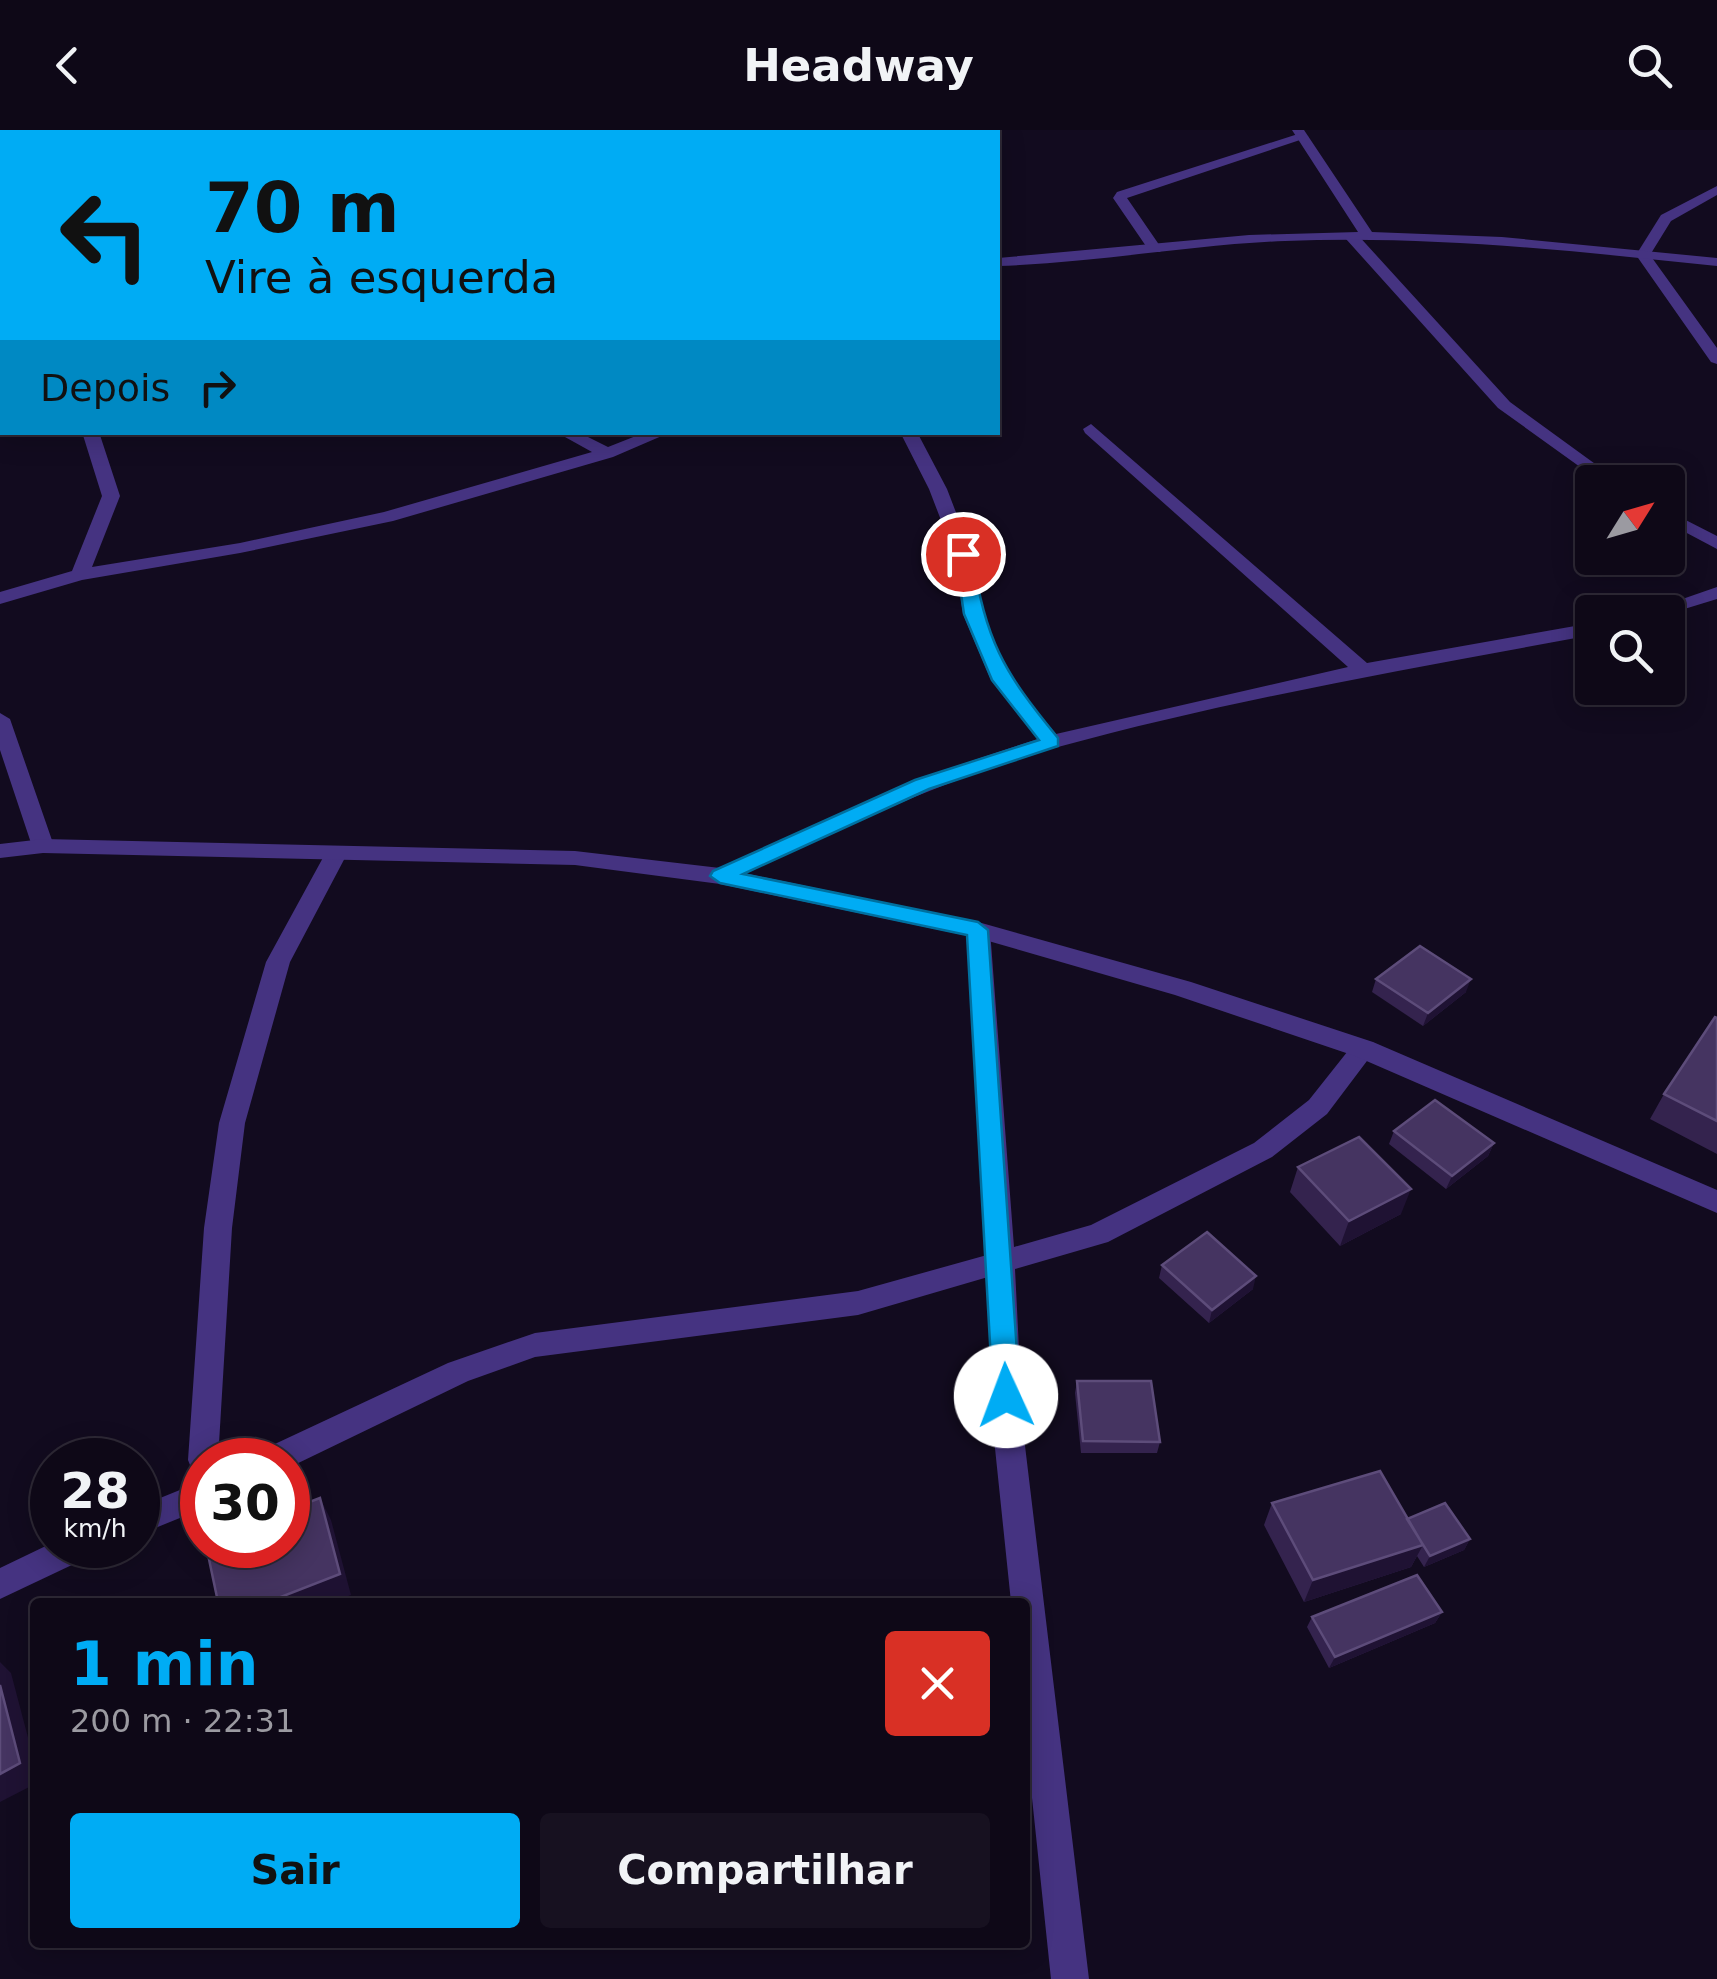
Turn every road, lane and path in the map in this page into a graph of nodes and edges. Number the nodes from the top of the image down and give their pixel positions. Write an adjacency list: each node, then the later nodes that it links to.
1 (1300, 133): 3 (street); 4 (street)
2 (1717, 190): 5 (street)
3 (1360, 236): 4 (street); 5 (street); 15 (street)
4 (1154, 249): 7 (street)
5 (1643, 255): 6 (street); 8 (street)
6 (1717, 262)
7 (1002, 265)
8 (1717, 359)
9 (1091, 429): 23 (street)
10 (91, 435): 18 (street)
11 (570, 435): 14 (street)
12 (656, 435): 14 (street)
13 (910, 435): 25 (street)
14 (607, 453): 18 (street)
15 (1588, 465)
16 (1685, 526): 17 (street)
17 (1717, 544)
18 (80, 575): 19 (street)
19 (0, 598)
20 (1712, 602): 21 (street)
21 (1685, 607)
22 (1575, 632): 23 (street)
23 (1363, 670): 25 (street)
24 (0, 719): 26 (street)
25 (1051, 742): 29 (street)
26 (43, 846): 27 (street); 28 (street)
27 (0, 850)
28 (336, 854): 29 (street); 34 (street)
29 (720, 876): 30 (street)
30 (978, 930): 31 (street); 33 (street)
31 (1364, 1049): 32 (street); 33 (street)
32 (1717, 1202)
33 (1001, 1264): 35 (street); 38 (street)
34 (204, 1438)
35 (310, 1442)
36 (34, 1568): 37 (street)
37 (0, 1584)
38 (1027, 1598)
39 (1030, 1625): 40 (street)
40 (1070, 1979)

